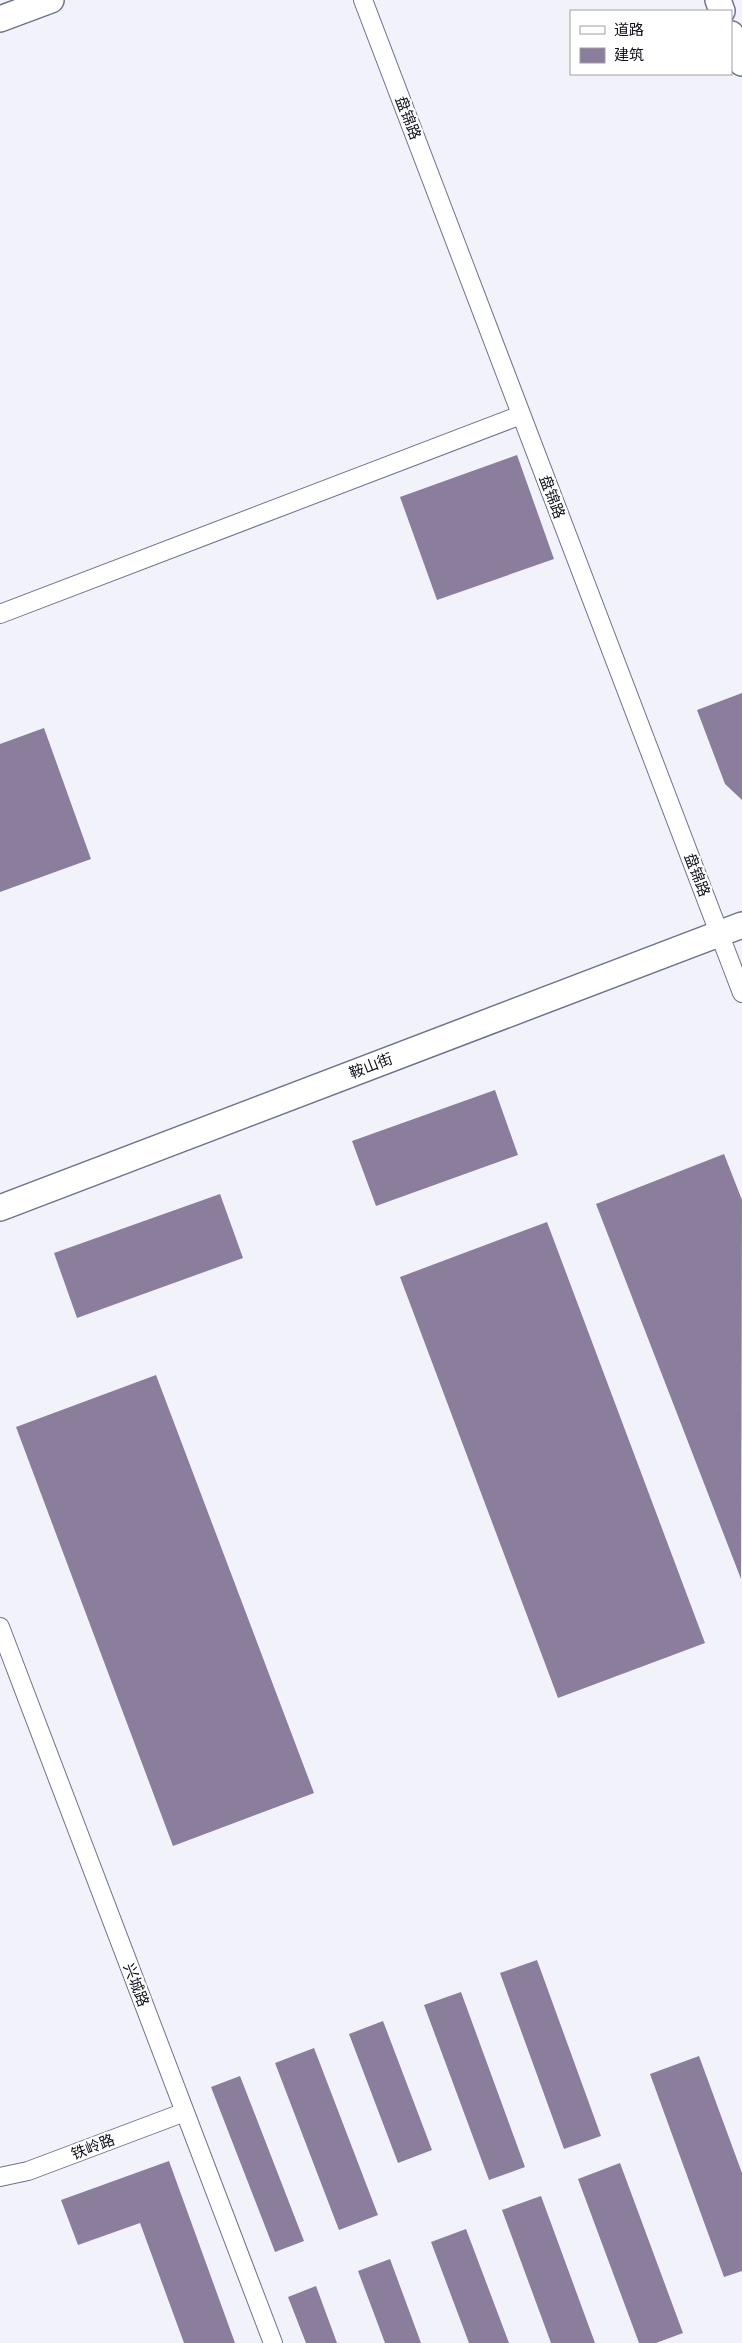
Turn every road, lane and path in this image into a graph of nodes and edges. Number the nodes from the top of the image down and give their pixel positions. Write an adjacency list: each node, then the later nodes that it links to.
1 (50, 0): 3 (street)
2 (363, 0): 6 (street, 盘锦路)
3 (0, 19)
4 (732, 37): 5 (street)
5 (742, 63)
6 (521, 415): 7 (street); 10 (street, 盘锦路)
7 (0, 614)
8 (742, 907): 10 (street, 鞍山街)
9 (742, 925): 10 (street, 鞍山街)
10 (716, 926): 11 (street, 盘锦路); 12 (street, 鞍山街); 13 (street, 鞍山街)
11 (742, 993)
12 (0, 1190)
13 (0, 1208)
14 (0, 1627): 15 (street, 兴城路)
15 (185, 2112): 16 (street, 铁岭路); 17 (street, 兴城路)
16 (0, 2177)
17 (273, 2343)

